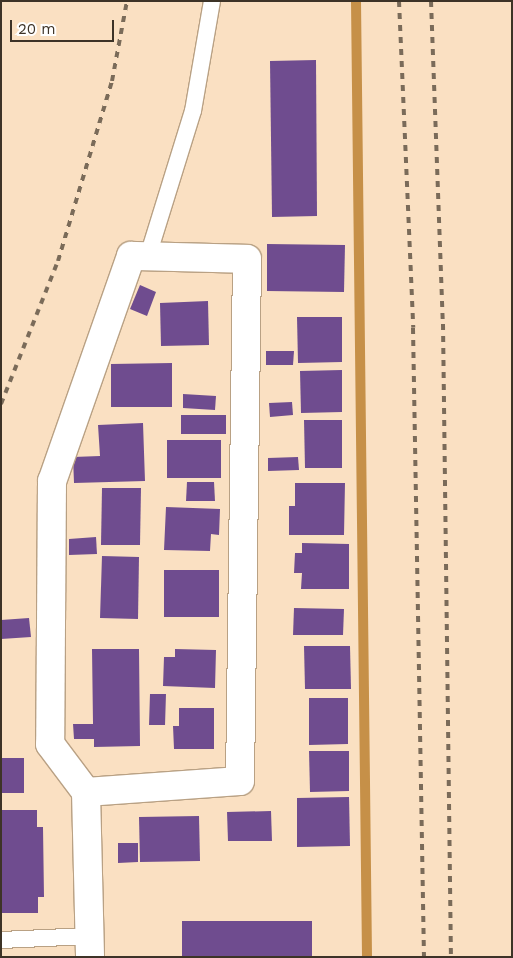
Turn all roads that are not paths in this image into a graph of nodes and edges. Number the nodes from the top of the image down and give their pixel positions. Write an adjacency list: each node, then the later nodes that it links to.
1 (212, 1): 2 (lane)
2 (148, 256): 3 (street); 3 (street)
3 (86, 792): 5 (street)
4 (1, 940): 5 (lane)
5 (90, 947)

